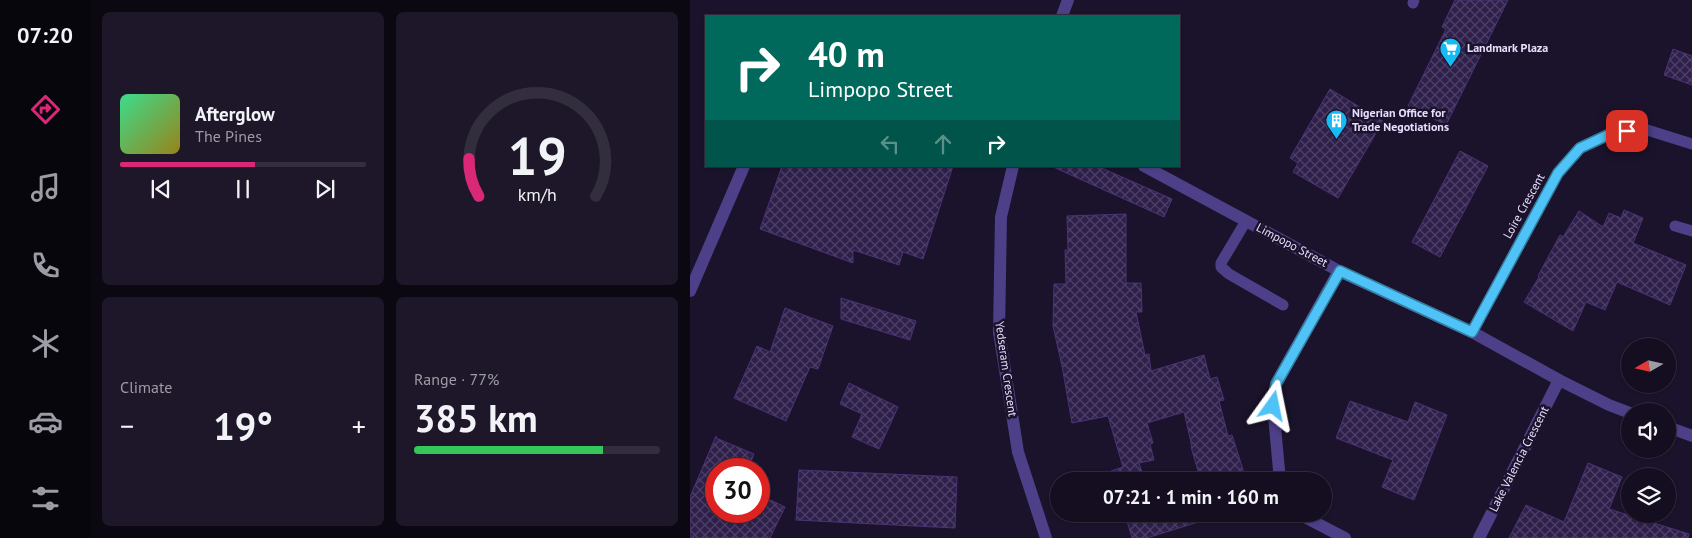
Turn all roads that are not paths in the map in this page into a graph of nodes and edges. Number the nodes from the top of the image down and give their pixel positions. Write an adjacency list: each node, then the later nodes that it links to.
1 (1068, 0): 2 (street)
2 (1062, 15)
3 (1692, 144): 13 (lane, Loire Crescent)
4 (744, 167): 11 (street)
5 (1013, 167): 20 (street, Yedseram Crescent)
6 (1146, 167): 7 (street, Limpopo Street)
7 (1246, 221): 10 (street, Limpopo Street); 12 (lane)
8 (1676, 226): 9 (lane)
9 (1692, 231)
10 (1340, 271): 13 (street, Limpopo Street); 18 (street)
11 (690, 291)
12 (1283, 305)
13 (1472, 332): 14 (street, Limpopo Street)
14 (1559, 380): 15 (street, Limpopo Street); 22 (street, Lake Valencia Crescent)
15 (1621, 410)
16 (1676, 430): 17 (street)
17 (1692, 436)
18 (1279, 472)
19 (1314, 522): 21 (street)
20 (1046, 538)
21 (1345, 538)
22 (1479, 538)

